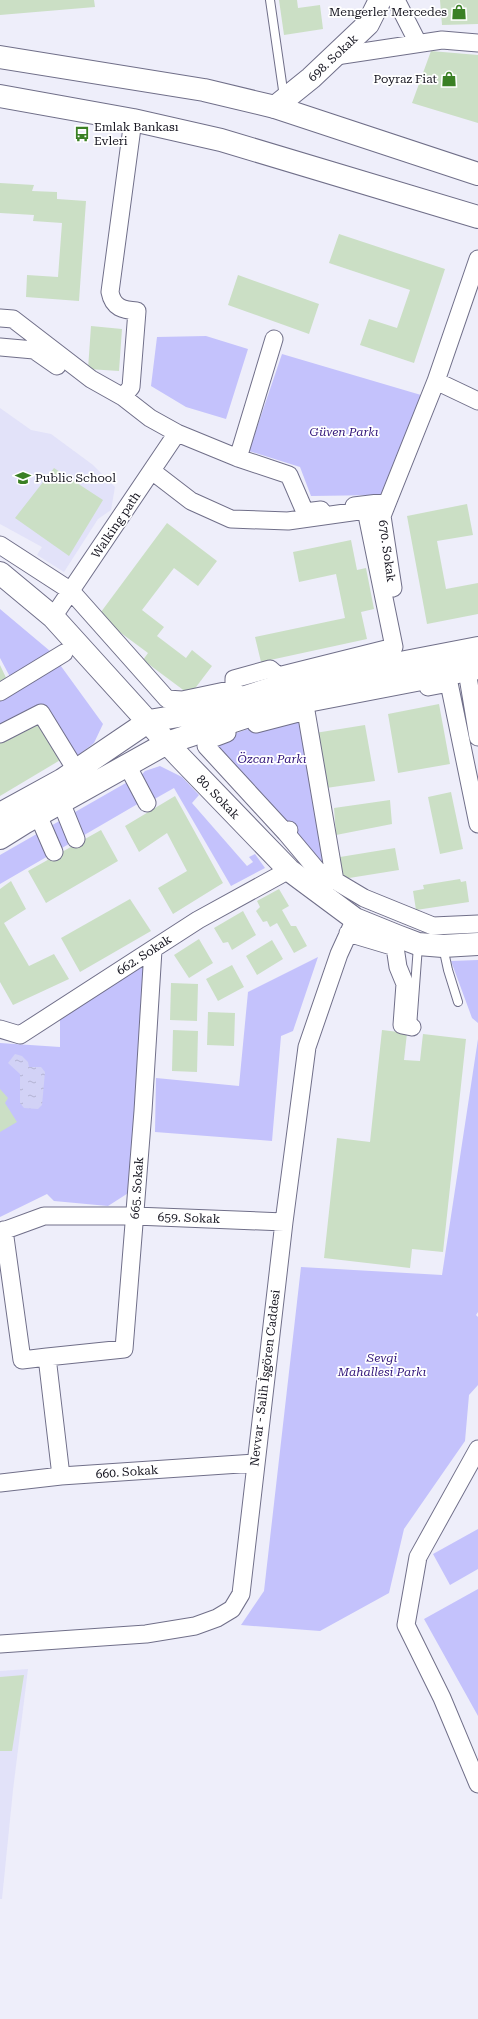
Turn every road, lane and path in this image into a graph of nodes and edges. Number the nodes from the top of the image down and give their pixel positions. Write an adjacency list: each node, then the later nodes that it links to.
1 (270, 0): 9 (lane)
2 (380, 0): 6 (main road, 698. Sokak)
3 (396, 0): 4 (street)
4 (418, 43): 5 (street); 6 (street)
5 (478, 43)
6 (336, 56): 9 (main road, 698. Sokak)
7 (0, 57): 9 (main road)
8 (0, 96): 10 (main road)
9 (280, 103): 11 (main road)
10 (133, 120): 12 (main road); 18 (street)
11 (478, 174)
12 (478, 217)
13 (478, 259): 17 (street, 670. Sokak)
14 (0, 318): 18 (street)
15 (274, 339): 21 (street)
16 (0, 347): 20 (street)
17 (436, 381): 19 (street); 23 (street, 670. Sokak)
18 (124, 397): 20 (street)
19 (478, 401)
20 (174, 438): 21 (street); 22 (street, Walking path)
21 (238, 458): 23 (street)
22 (152, 471): 26 (street, Walking path); 26 (street)
23 (387, 502): 30 (street, 670. Sokak)
24 (0, 545): 26 (street)
25 (0, 573): 27 (main road, 80. Sokak)
26 (71, 591): 27 (street, Walking path)
27 (53, 617): 35 (main road, 80. Sokak)
28 (478, 648): 30 (main road)
29 (64, 653): 33 (street)
30 (404, 661): 32 (street, 670. Sokak); 35 (main road)
31 (473, 670): 32 (main road); 37 (street)
32 (408, 683): 38 (main road)
33 (0, 692)
34 (306, 711): 45 (street); 50 (street); 50 (street)
35 (149, 721): 38 (main road, 80. Sokak); 40 (main road)
36 (0, 734): 40 (street)
37 (478, 737)
38 (167, 743): 39 (main road); 49 (main road, 80. Sokak)
39 (127, 765): 41 (main road); 42 (street)
40 (76, 770): 43 (main road)
41 (61, 802): 44 (main road); 47 (street)
42 (147, 803)
43 (0, 814)
44 (38, 815): 46 (main road); 48 (street)
45 (478, 824)
46 (0, 838)
47 (76, 839)
48 (54, 852)
49 (289, 870): 52 (main road, 80. Sokak); 56 (street, 662. Sokak)
50 (335, 881): 51 (street)
51 (478, 924)
52 (352, 926): 53 (main road, 80. Sokak); 58 (street); 61 (street, Nevvar - Salih İşgören Caddesi)
53 (418, 944): 55 (main road, 80. Sokak); 58 (lane)
54 (478, 944): 55 (main road, 80. Sokak)
55 (443, 946): 57 (lane)
56 (153, 950): 59 (street, 662. Sokak); 60 (street, 665. Sokak)
57 (458, 1002)
58 (412, 1027)
59 (0, 1029)
60 (135, 1216): 61 (street, 659. Sokak); 62 (street, 659. Sokak); 63 (street, 665. Sokak)
61 (284, 1222): 65 (street, Nevvar - Salih İşgören Caddesi)
62 (2, 1231): 63 (street)
63 (47, 1357): 66 (street)
64 (478, 1449): 69 (street)
65 (255, 1463): 66 (street, 660. Sokak); 68 (street, Nevvar - Salih İşgören Caddesi)
66 (61, 1476): 67 (street, 660. Sokak)
67 (0, 1483)
68 (0, 1644)
69 (478, 1784)

